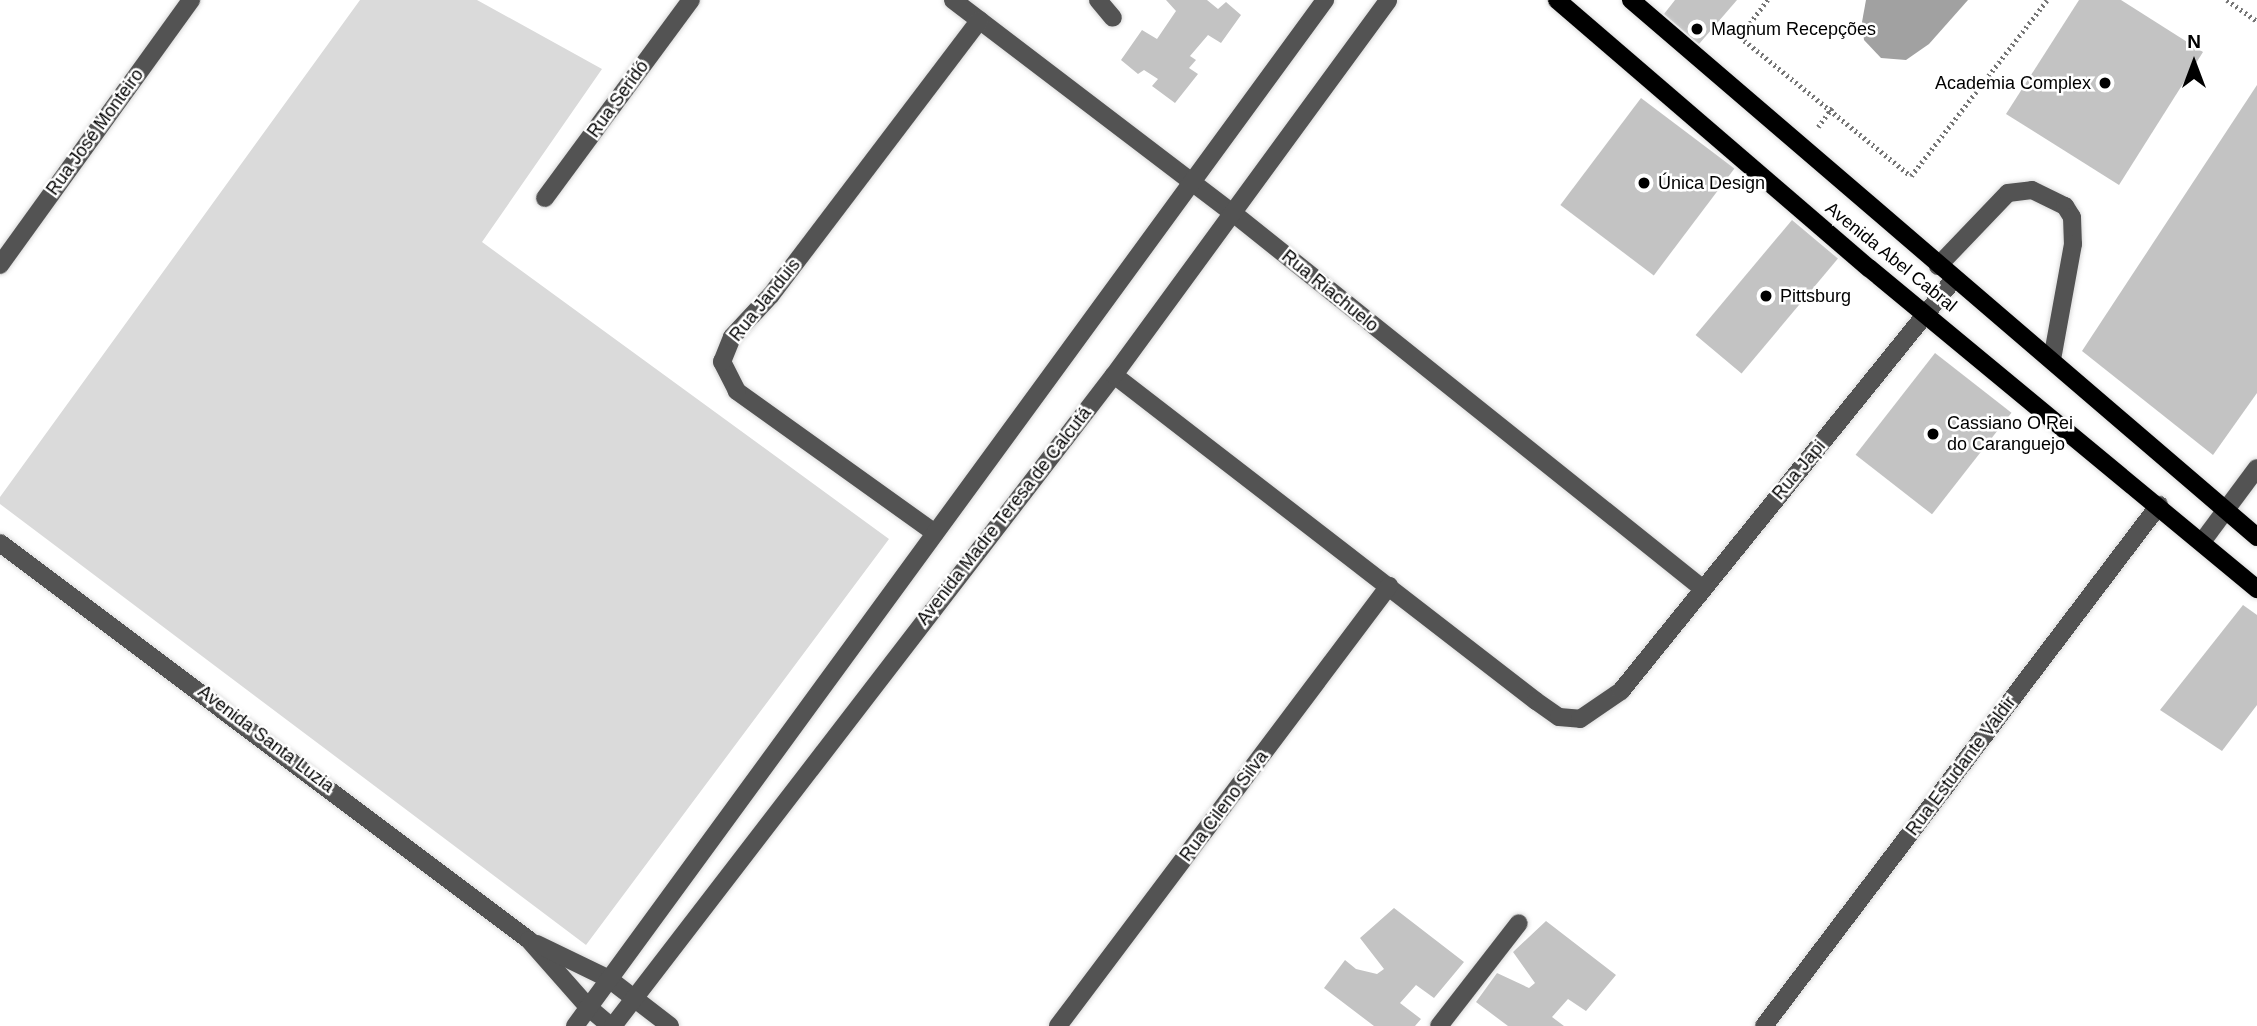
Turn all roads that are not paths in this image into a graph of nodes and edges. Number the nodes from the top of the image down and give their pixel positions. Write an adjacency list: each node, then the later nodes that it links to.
1 (191, 0): 14 (street, Rua José Monteiro)
2 (691, 0): 12 (street, Rua Seridó)
3 (953, 0): 10 (street, Rua Riachuelo)
4 (1098, 0): 9 (street)
5 (1325, 0): 11 (street)
6 (1388, 0): 13 (street, Avenida Madre Teresa de Calcutá)
7 (1557, 0): 17 (main road, Avenida Abel Cabral)
8 (1631, 0): 15 (main road, Avenida Abel Cabral)
9 (1113, 18)
10 (980, 20): 11 (street, Rua Riachuelo); 23 (street, Rua Janduis)
11 (1189, 182): 13 (street, Rua Riachuelo); 23 (street)
12 (545, 198)
13 (1233, 214): 19 (street, Avenida Madre Teresa de Calcutá); 28 (street, Rua Riachuelo)
14 (0, 265)
15 (1938, 266): 16 (main road, Avenida Abel Cabral); 18 (street)
16 (1954, 279): 17 (street, Rua Japi); 18 (main road, Avenida Abel Cabral)
17 (1928, 314): 21 (main road, Avenida Abel Cabral); 28 (street, Rua Japi)
18 (2052, 359): 22 (main road, Avenida Abel Cabral)
19 (1114, 374): 27 (street, Rua Japi); 33 (street, Avenida Madre Teresa de Calcutá)
20 (2257, 468): 22 (street)
21 (2159, 506): 25 (main road, Avenida Abel Cabral); 40 (street, Rua Estudante Valdir)
22 (2226, 512): 24 (main road, Avenida Abel Cabral); 25 (street)
23 (935, 533): 32 (street)
24 (2257, 537)
25 (2202, 542): 29 (main road, Avenida Abel Cabral)
26 (0, 543): 31 (street, Avenida Santa Luzia)
27 (1389, 586): 28 (street, Rua Japi); 38 (street, Rua Cileno Silva)
28 (1702, 588)
29 (2257, 589)
30 (1519, 923): 39 (street)
31 (529, 940): 32 (street, Avenida Santa Luzia); 34 (street, Avenida Santa Luzia)
32 (609, 979): 33 (street, Avenida Santa Luzia); 34 (street)
33 (634, 998): 36 (street, Avenida Madre Teresa de Calcutá); 37 (street, Avenida Santa Luzia)
34 (588, 1007): 35 (street); 36 (street, Avenida Santa Luzia)
35 (575, 1026)
36 (612, 1026)
37 (670, 1026)
38 (1058, 1026)
39 (1439, 1026)
40 (1764, 1026)

